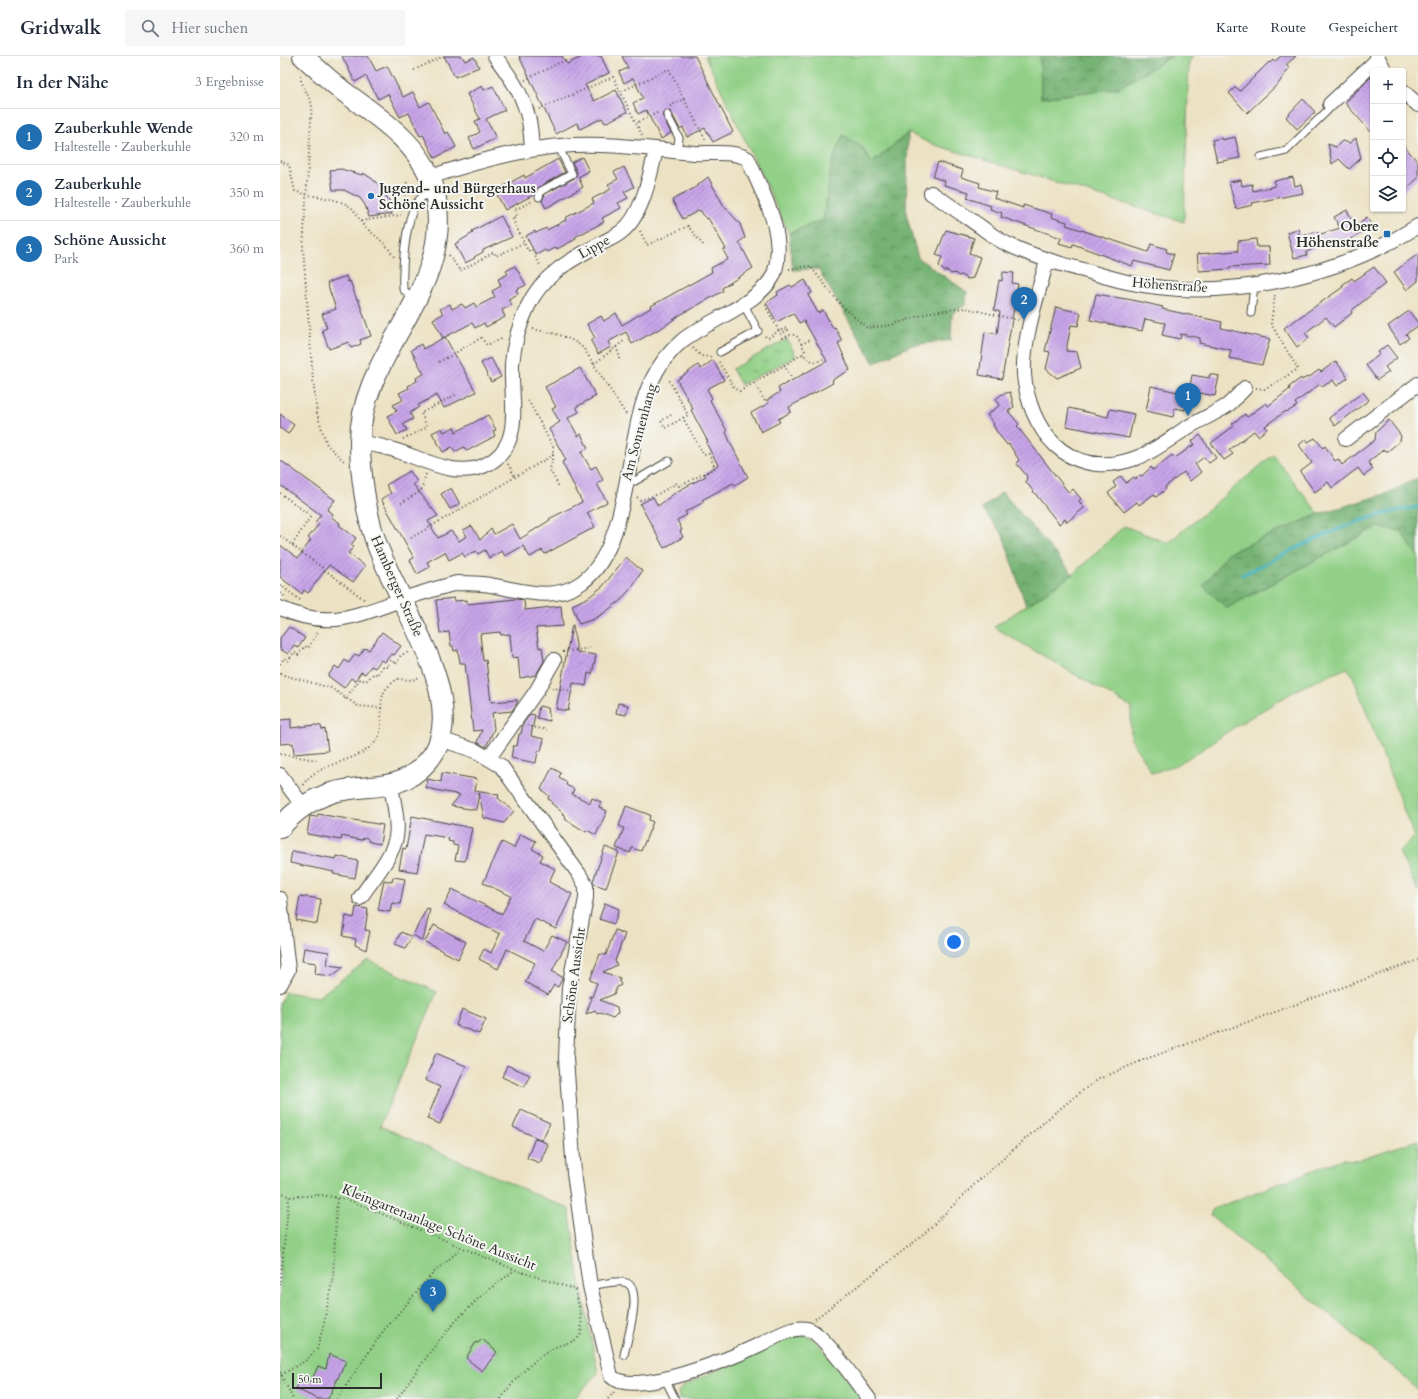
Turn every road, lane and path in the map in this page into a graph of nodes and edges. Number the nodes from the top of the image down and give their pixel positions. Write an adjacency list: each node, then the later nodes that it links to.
1 (444, 56): 6 (path)
2 (496, 56): 7 (street)
3 (305, 58): 23 (street, Hamberger Straße); 25 (path)
4 (567, 60): 7 (path)
5 (1380, 62): 11 (street)
6 (414, 70)
7 (515, 84): 13 (street)
8 (622, 91): 10 (path); 13 (path); 15 (path)
9 (1406, 94): 12 (street)
10 (684, 99)
11 (1330, 104): 20 (lane)
12 (1418, 105)
13 (528, 114): 17 (street)
14 (667, 115): 19 (lane)
15 (636, 123)
16 (561, 146): 17 (street, Am Sonnenhang); 18 (street, Am Sonnenhang); 26 (lane)
17 (532, 150): 23 (street, Am Sonnenhang)
18 (656, 150): 19 (street, Am Sonnenhang); 27 (street, Lippe)
19 (677, 151): 34 (street, Am Sonnenhang)
20 (1261, 158)
21 (280, 161): 25 (path)
22 (407, 181): 28 (path)
23 (432, 185): 30 (street, Hamberger Straße); 35 (lane)
24 (931, 193): 33 (street, Höhenstraße)
25 (306, 195): 28 (path); 77 (path)
26 (539, 198): 31 (path)
27 (633, 218): 32 (path); 36 (street, Lippe)
28 (361, 221): 35 (path)
29 (1418, 226): 37 (street, Höhenstraße)
30 (437, 237): 31 (path); 40 (street, Hamberger Straße)
31 (524, 243): 36 (path)
32 (703, 245)
33 (1047, 261): 38 (street, Höhenstraße); 43 (street)
34 (775, 271): 39 (street, Am Sonnenhang); 43 (path)
35 (402, 274): 40 (lane)
36 (547, 279): 44 (street, Lippe)
37 (1277, 282): 38 (street, Höhenstraße); 63 (path)
38 (1254, 285): 42 (lane)
39 (759, 294): 41 (street, Am Sonnenhang); 46 (path)
40 (416, 302): 70 (street, Hamberger Straße)
41 (743, 303): 45 (lane); 48 (street, Am Sonnenhang)
42 (1251, 313)
43 (1031, 322): 63 (street)
44 (517, 331): 56 (path); 57 (path); 72 (street, Lippe)
45 (758, 331): 46 (path); 52 (lane)
46 (779, 331): 50 (path)
47 (624, 340): 51 (path)
48 (684, 340): 58 (street, Am Sonnenhang); 61 (path)
49 (810, 340): 50 (path)
50 (801, 344): 53 (path)
51 (616, 347): 55 (path); 57 (path)
52 (720, 352)
53 (803, 354): 54 (path); 59 (path)
54 (823, 359)
55 (618, 360)
56 (439, 362)
57 (594, 364): 68 (path)
58 (660, 365): 67 (path); 68 (street, Am Sonnenhang)
59 (784, 365): 60 (path); 61 (path)
60 (791, 377)
61 (754, 383): 65 (path)
62 (1418, 384): 69 (street)
63 (1245, 388)
64 (457, 394): 71 (path)
65 (765, 402)
66 (670, 415): 67 (path)
67 (683, 418): 78 (path)
68 (637, 430): 78 (street, Am Sonnenhang)
69 (1346, 439)
70 (360, 443): 71 (street, Lippe); 77 (street, Hamberger Straße)
71 (387, 448): 75 (street, Lippe)
72 (503, 453): 75 (street, Lippe); 76 (path)
73 (552, 455): 79 (path)
74 (669, 461): 78 (lane)
75 (429, 463): 81 (path)
76 (515, 477)
77 (362, 478): 86 (street, Hamberger Straße)
78 (627, 479): 86 (street, Am Sonnenhang)
79 (560, 487)
80 (280, 493): 83 (path)
81 (401, 503)
82 (280, 536): 83 (path)
83 (292, 545): 88 (path)
84 (280, 585): 85 (path)
85 (292, 600)
86 (401, 600): 88 (street, Am Sonnenhang); 90 (street, Hamberger Straße)
87 (280, 608): 89 (street, Am Sonnenhang)
88 (377, 609): 89 (street, Am Sonnenhang)
89 (322, 620): 93 (path)
90 (423, 644): 94 (street, Hamberger Straße); 98 (path)
91 (591, 648): 92 (path)
92 (554, 660): 96 (street)
93 (280, 664)
94 (434, 672): 99 (path); 102 (street, Hamberger Straße)
95 (280, 674): 98 (path)
96 (540, 686): 97 (path); 100 (street)
97 (572, 692)
98 (345, 699): 99 (path)
99 (382, 708): 108 (path)
100 (514, 723): 101 (path); 104 (street)
101 (547, 730)
102 (440, 739): 104 (street, Schöne Aussicht); 107 (street, Hamberger Straße)
103 (280, 754): 105 (path)
104 (488, 758): 121 (street, Schöne Aussicht)
105 (317, 760)
106 (280, 774): 108 (street)
107 (391, 785): 108 (street, Hamberger Straße); 110 (street)
108 (299, 801): 109 (street, Hamberger Straße)
109 (280, 828)
110 (360, 898)
111 (280, 899): 113 (street)
112 (1418, 960): 122 (path)
113 (280, 985)
114 (280, 1191): 116 (path)
115 (338, 1196): 116 (path, Kleingartenanlage Schöne Aussicht); 117 (path, Kleingartenanlage Schöne Aussicht); 125 (path)
116 (289, 1197): 119 (path)
117 (461, 1249): 118 (path, Kleingartenanlage Schöne Aussicht); 128 (path)
118 (515, 1270): 120 (path, Kleingartenanlage Schöne Aussicht); 129 (path)
119 (280, 1285)
120 (575, 1289): 121 (path, Kleingartenanlage Schöne Aussicht); 130 (path)
121 (590, 1289): 123 (lane); 126 (street, Schöne Aussicht)
122 (808, 1329): 126 (street); 132 (street)
123 (624, 1355)
124 (280, 1372): 125 (path)
125 (282, 1375): 127 (path)
126 (668, 1385): 131 (lane)
127 (293, 1399)
128 (337, 1399)
129 (397, 1399)
130 (501, 1399)
131 (675, 1399)
132 (869, 1399)

